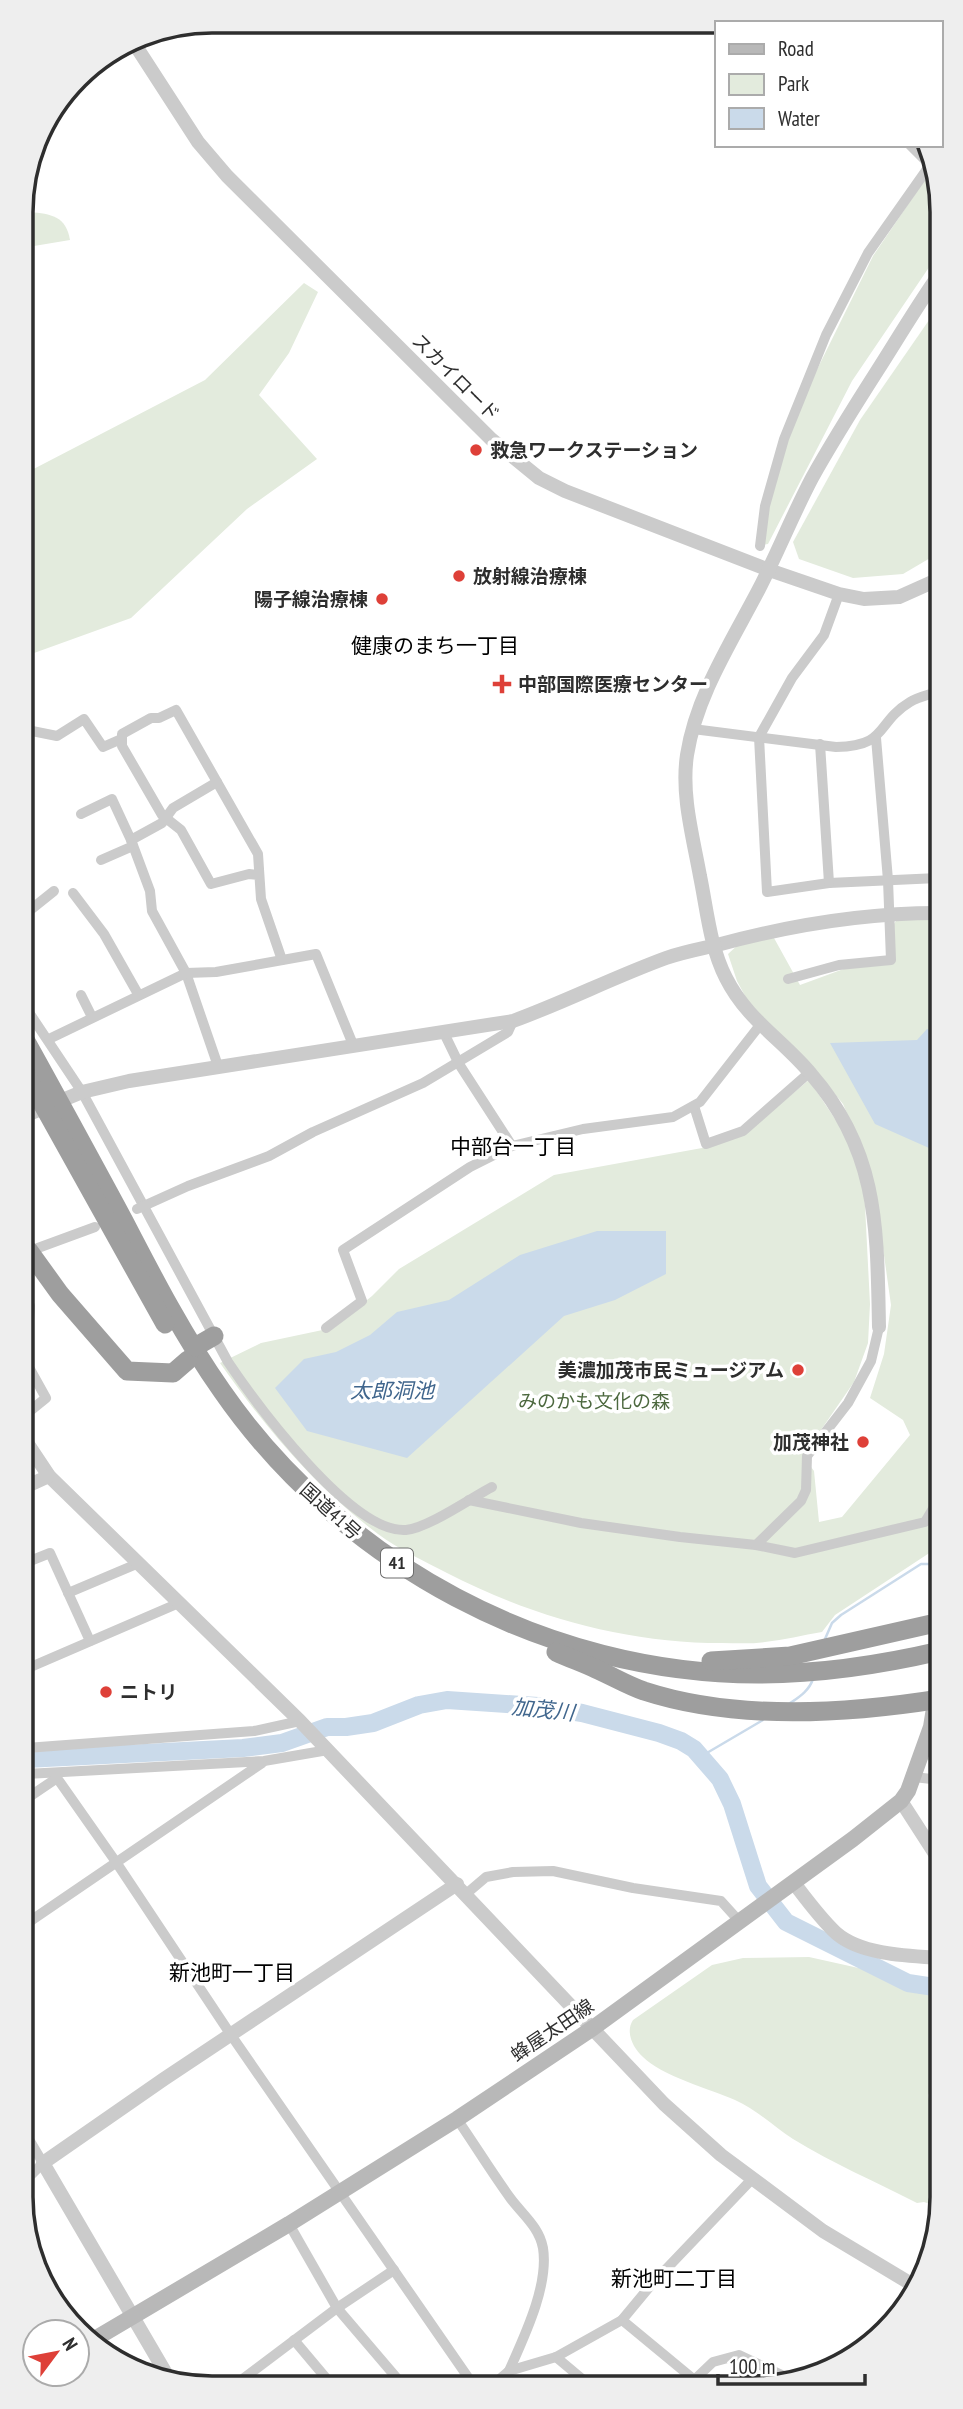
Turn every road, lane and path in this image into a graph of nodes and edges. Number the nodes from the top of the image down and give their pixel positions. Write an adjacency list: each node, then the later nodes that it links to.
1 (138, 50): 5 (street, スカイロード)
2 (925, 171): 4 (street)
3 (930, 288): 5 (street)
4 (760, 546)
5 (769, 570): 7 (street, スカイロード); 9 (street)
6 (930, 583): 7 (street, スカイロード)
7 (839, 594): 11 (street)
8 (930, 695): 12 (street)
9 (693, 729): 11 (street); 29 (street)
10 (34, 731): 13 (street)
11 (759, 737): 14 (street); 23 (street)
12 (876, 738): 14 (street); 22 (street)
13 (121, 741): 15 (street); 17 (street)
14 (820, 744): 23 (street)
15 (217, 782): 17 (street); 20 (street)
16 (81, 814): 18 (street)
17 (167, 818): 18 (street); 20 (street)
18 (132, 843): 19 (street); 31 (street)
19 (101, 860)
20 (259, 875): 30 (street)
21 (930, 878): 22 (street)
22 (888, 880): 23 (street); 28 (street)
23 (829, 883)
24 (54, 891): 26 (street)
25 (73, 893): 33 (street)
26 (34, 907)
27 (930, 912): 28 (street)
28 (889, 913): 29 (street); 32 (street)
29 (714, 946): 37 (street); 38 (street)
30 (282, 960): 31 (street); 41 (street)
31 (186, 972): 33 (street); 44 (street)
32 (788, 979)
33 (138, 994): 35 (street)
34 (80, 995): 35 (street)
35 (92, 1017): 40 (street)
36 (34, 1018): 40 (street)
37 (513, 1021): 39 (street); 43 (street)
38 (760, 1026): 45 (street); 49 (street)
39 (444, 1033): 41 (street); 43 (street)
40 (49, 1039): 47 (street)
41 (354, 1047): 44 (street)
42 (34, 1062): 48 (highway, 国道41号 / 41)
43 (459, 1064): 51 (street); 52 (street)
44 (218, 1066): 47 (street)
45 (810, 1072): 49 (street); 56 (street)
46 (34, 1081): 48 (highway, 国道41号 / 41)
47 (82, 1092): 50 (street); 52 (street)
48 (46, 1094): 59 (highway, 国道41号 / 41)
49 (694, 1106): 51 (street)
50 (34, 1112)
51 (512, 1146): 57 (street)
52 (141, 1207): 58 (street)
53 (95, 1227): 54 (street)
54 (33, 1250)
55 (33, 1260): 59 (highway)
56 (878, 1327): 68 (street)
57 (326, 1328)
58 (214, 1336): 59 (highway); 66 (street)
59 (191, 1354): 73 (highway, 国道41号 / 41); 75 (highway, 国道41号 / 41)
60 (33, 1375): 61 (street)
61 (33, 1408)
62 (33, 1452): 63 (street)
63 (50, 1476): 64 (street); 70 (street)
64 (33, 1483)
65 (492, 1487): 66 (street)
66 (469, 1500): 68 (street)
67 (929, 1515): 68 (street)
68 (755, 1545)
69 (33, 1560): 71 (street)
70 (139, 1563): 71 (street); 72 (street)
71 (68, 1593): 76 (street)
72 (179, 1602): 76 (street); 82 (street)
73 (508, 1622): 74 (highway, 41); 80 (highway, 国道41号 / 41)
74 (929, 1624)
75 (527, 1638): 80 (highway, 国道41号 / 41); 81 (highway, 41)
76 (90, 1641): 79 (street)
77 (929, 1653): 80 (highway, 国道41号 / 41)
78 (929, 1658): 80 (highway, 国道41号 / 41)
79 (33, 1664)
80 (792, 1676)
81 (929, 1701)
82 (300, 1721): 84 (street); 85 (street)
83 (929, 1732): 89 (main road, 蜂屋太田線)
84 (33, 1747)
85 (328, 1750): 86 (street); 96 (street)
86 (264, 1761): 88 (street); 94 (street)
87 (33, 1774): 88 (street)
88 (57, 1776): 91 (street); 94 (street)
89 (914, 1777): 90 (street); 92 (main road, 蜂屋太田線)
90 (929, 1779)
91 (33, 1794)
92 (901, 1801): 93 (street); 95 (main road, 蜂屋太田線)
93 (929, 1845)
94 (116, 1862): 97 (street); 101 (street)
95 (793, 1883): 98 (main road, 蜂屋太田線); 99 (street)
96 (461, 1889): 98 (street); 100 (street); 101 (street)
97 (33, 1919)
98 (740, 1922): 100 (main road, 蜂屋太田線)
99 (929, 1957)
100 (593, 2028): 102 (main road, 蜂屋太田線); 106 (street)
101 (231, 2035): 104 (street); 107 (street)
102 (457, 2119): 107 (main road, 蜂屋太田線); 118 (street)
103 (33, 2146): 104 (street)
104 (43, 2163): 105 (street); 112 (street)
105 (33, 2173)
106 (752, 2178): 110 (street); 113 (street)
107 (340, 2192): 108 (main road, 蜂屋太田線); 109 (street)
108 (289, 2224): 111 (street); 112 (main road, 蜂屋太田線)
109 (394, 2270): 111 (street); 123 (street)
110 (908, 2282)
111 (337, 2308): 115 (street); 122 (street)
112 (133, 2317): 114 (main road, 蜂屋太田線); 117 (street)
113 (622, 2320): 116 (street); 126 (street)
114 (100, 2336)
115 (294, 2340): 120 (street); 121 (street)
116 (555, 2357): 118 (street); 125 (street)
117 (163, 2368)
118 (509, 2371): 124 (street)
119 (778, 2373): 127 (street)
120 (247, 2375)
121 (324, 2376)
122 (395, 2376)
123 (467, 2376)
124 (503, 2376)
125 (579, 2376)
126 (688, 2376)
127 (699, 2376)

